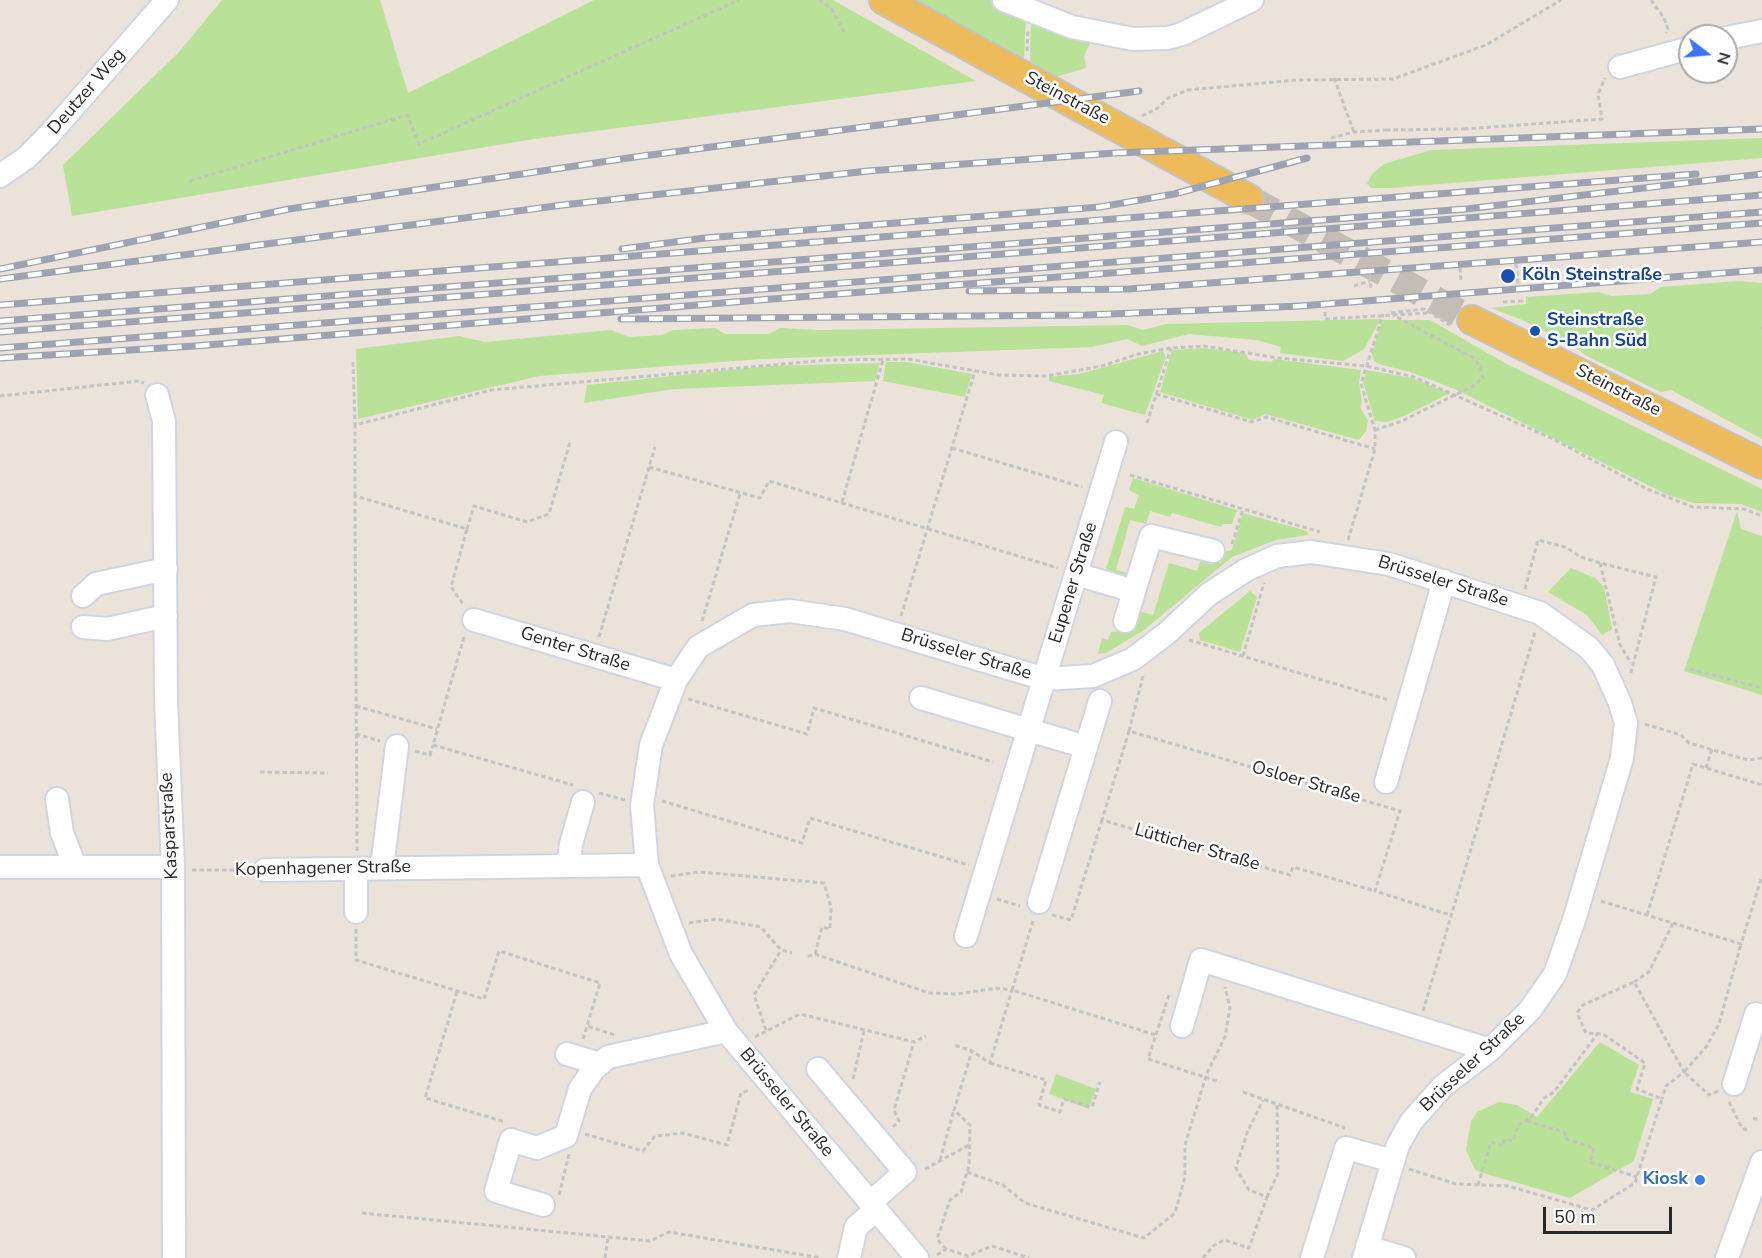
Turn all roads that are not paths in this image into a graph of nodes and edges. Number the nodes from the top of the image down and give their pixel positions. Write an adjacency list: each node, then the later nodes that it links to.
1 (167, 0): 9 (street, Deutzer Weg)
2 (884, 0): 10 (main road, Steinstraße)
3 (1004, 0): 4 (street)
4 (1252, 0)
5 (1762, 31): 6 (street)
6 (1738, 36)
7 (1678, 51): 8 (street)
8 (1620, 68)
9 (0, 176)
10 (1249, 199)
11 (1464, 324): 14 (main road, Steinstraße)
12 (157, 395): 16 (street, Kasparstraße)
13 (1116, 442): 17 (street, Eupener Straße)
14 (1762, 464)
15 (1213, 550): 19 (street)
16 (166, 569): 20 (street); 21 (street, Kasparstraße)
17 (1076, 574): 19 (street); 25 (street, Eupener Straße)
18 (1444, 581): 25 (street, Brüsseler Straße); 32 (street, Osloer Straße); 49 (street, Brüsseler Straße)
19 (1134, 591): 22 (street)
20 (83, 596)
21 (166, 616): 23 (street); 38 (street, Kasparstraße)
22 (1125, 621)
23 (83, 627)
24 (469, 629): 26 (street, Genter Straße)
25 (1045, 679): 26 (street, Brüsseler Straße); 29 (street, Eupener Straße)
26 (672, 687): 42 (street, Brüsseler Straße)
27 (921, 698): 29 (street)
28 (1100, 701): 31 (street)
29 (1030, 730): 31 (street); 45 (street, Eupener Straße)
30 (397, 746): 39 (street)
31 (1086, 747): 43 (street)
32 (1386, 782)
33 (585, 793): 36 (street)
34 (57, 799): 35 (street)
35 (75, 866): 37 (street); 38 (street)
36 (568, 866): 39 (street, Kopenhagener Straße); 42 (street, Kopenhagener Straße)
37 (0, 867)
38 (173, 867): 59 (street, Kasparstraße)
39 (382, 867): 41 (street, Kopenhagener Straße)
40 (265, 870): 41 (street, Kopenhagener Straße)
41 (356, 870): 44 (street)
42 (649, 872): 48 (street, Brüsseler Straße)
43 (1038, 906)
44 (356, 912)
45 (966, 936)
46 (1762, 1016): 53 (street)
47 (1182, 1026): 49 (street)
48 (733, 1039): 51 (street); 56 (street, Brüsseler Straße)
49 (1490, 1050): 54 (street, Brüsseler Straße)
50 (567, 1054): 51 (street)
51 (600, 1064): 57 (street)
52 (818, 1069): 56 (street)
53 (1728, 1091)
54 (1393, 1162): 58 (street, Brüsseler Straße); 62 (street)
55 (1760, 1175): 64 (street)
56 (873, 1206): 60 (street); 61 (street, Brüsseler Straße)
57 (551, 1208)
58 (1365, 1253): 63 (street)
59 (174, 1258)
60 (849, 1258)
61 (920, 1258)
62 (1312, 1258)
63 (1404, 1258)
64 (1727, 1258)

